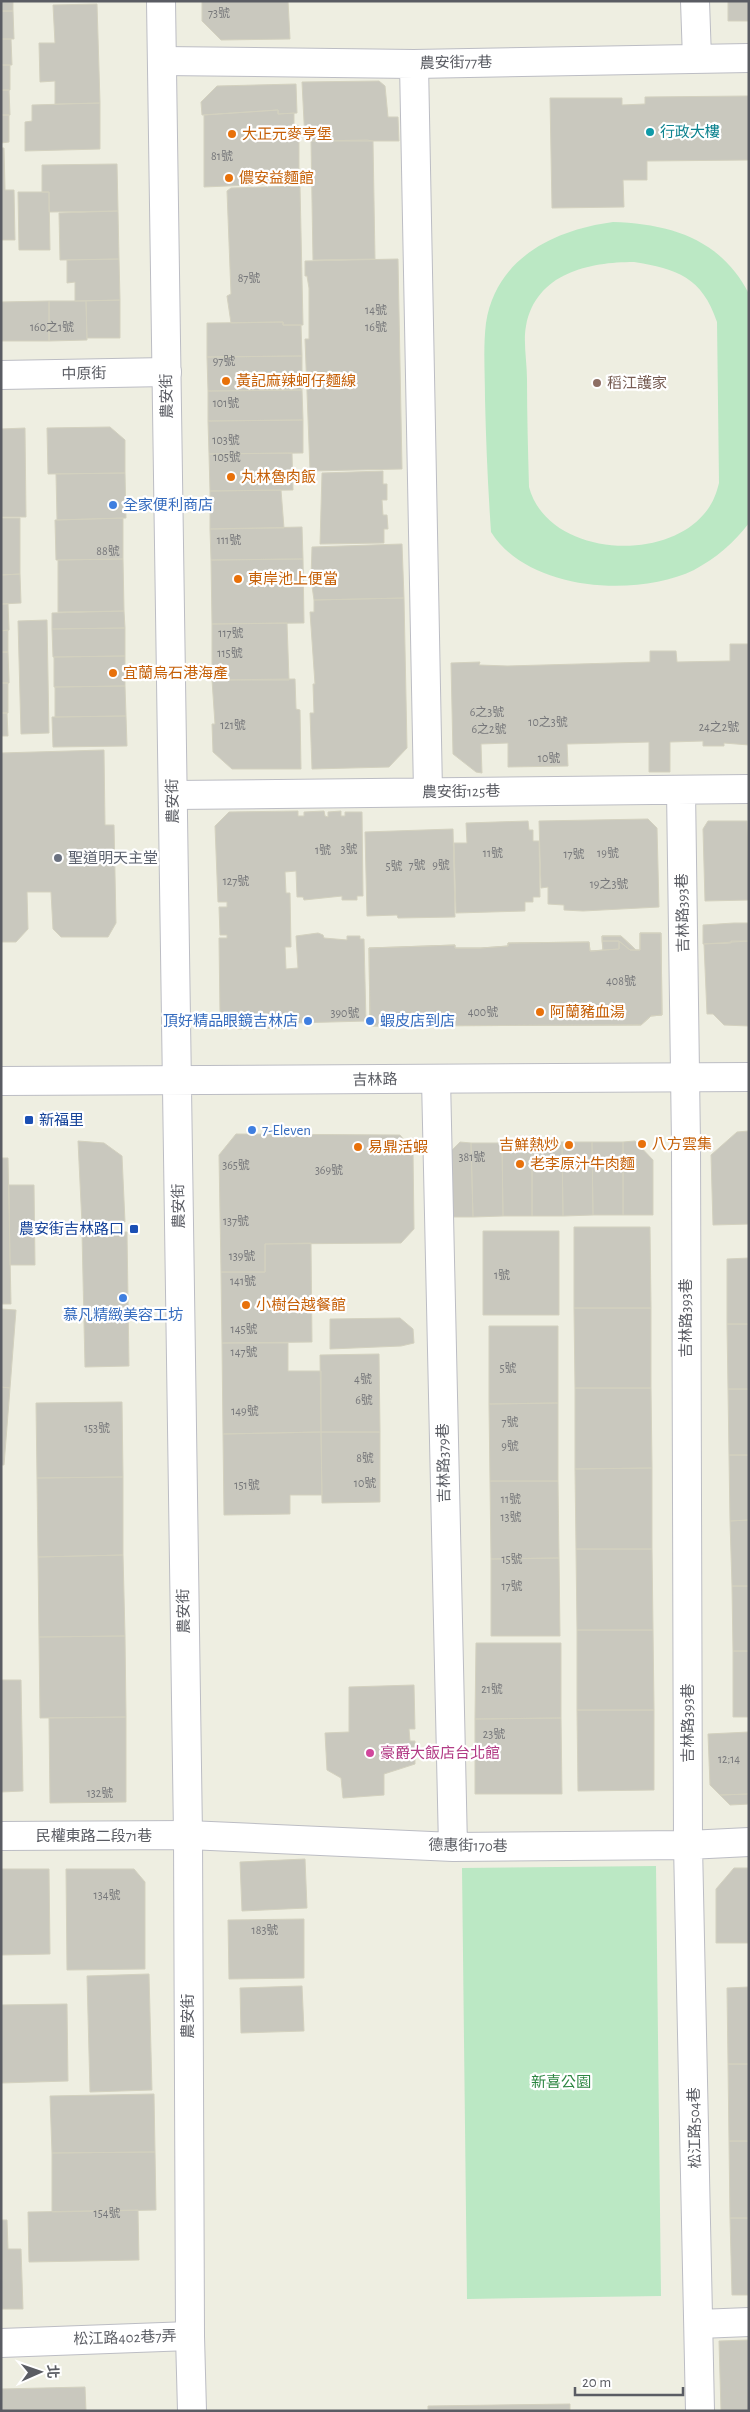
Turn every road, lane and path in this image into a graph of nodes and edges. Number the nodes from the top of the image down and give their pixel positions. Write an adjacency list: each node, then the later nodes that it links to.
1 (161, 1): 5 (street, 農安街)
2 (695, 1): 4 (street)
3 (749, 58): 4 (street, 農安街77巷)
4 (697, 59): 6 (street, 農安街77巷)
5 (162, 61): 6 (street, 農安街77巷); 7 (street, 農安街)
6 (414, 64): 11 (street)
7 (167, 372): 8 (street, 中原街); 12 (street, 農安街)
8 (1, 375)
9 (749, 789): 10 (street, 農安街125巷)
10 (681, 790): 11 (street, 農安街125巷); 14 (street, 吉林路393巷)
11 (428, 792): 12 (street, 農安街125巷)
12 (173, 795): 17 (street, 農安街)
13 (749, 1077): 14 (street, 吉林路)
14 (685, 1078): 15 (street, 吉林路); 21 (street, 吉林路393巷)
15 (436, 1079): 17 (street, 吉林路); 22 (street, 吉林路379巷)
16 (1, 1082): 17 (street, 吉林路)
17 (177, 1082): 18 (street, 農安街)
18 (188, 1835): 19 (street, 民權東路二段71巷); 22 (street, 德惠街170巷); 25 (street, 農安街)
19 (1, 1836)
20 (749, 1842): 21 (street, 德惠街170巷)
21 (688, 1846): 22 (street, 德惠街170巷); 24 (street, 松江路504巷)
22 (453, 1847)
23 (749, 2322): 24 (street)
24 (699, 2324): 28 (street, 松江路504巷)
25 (190, 2336): 26 (street, 松江路402巷7弄); 27 (street, 農安街)
26 (1, 2342)
27 (192, 2411)
28 (700, 2411)

